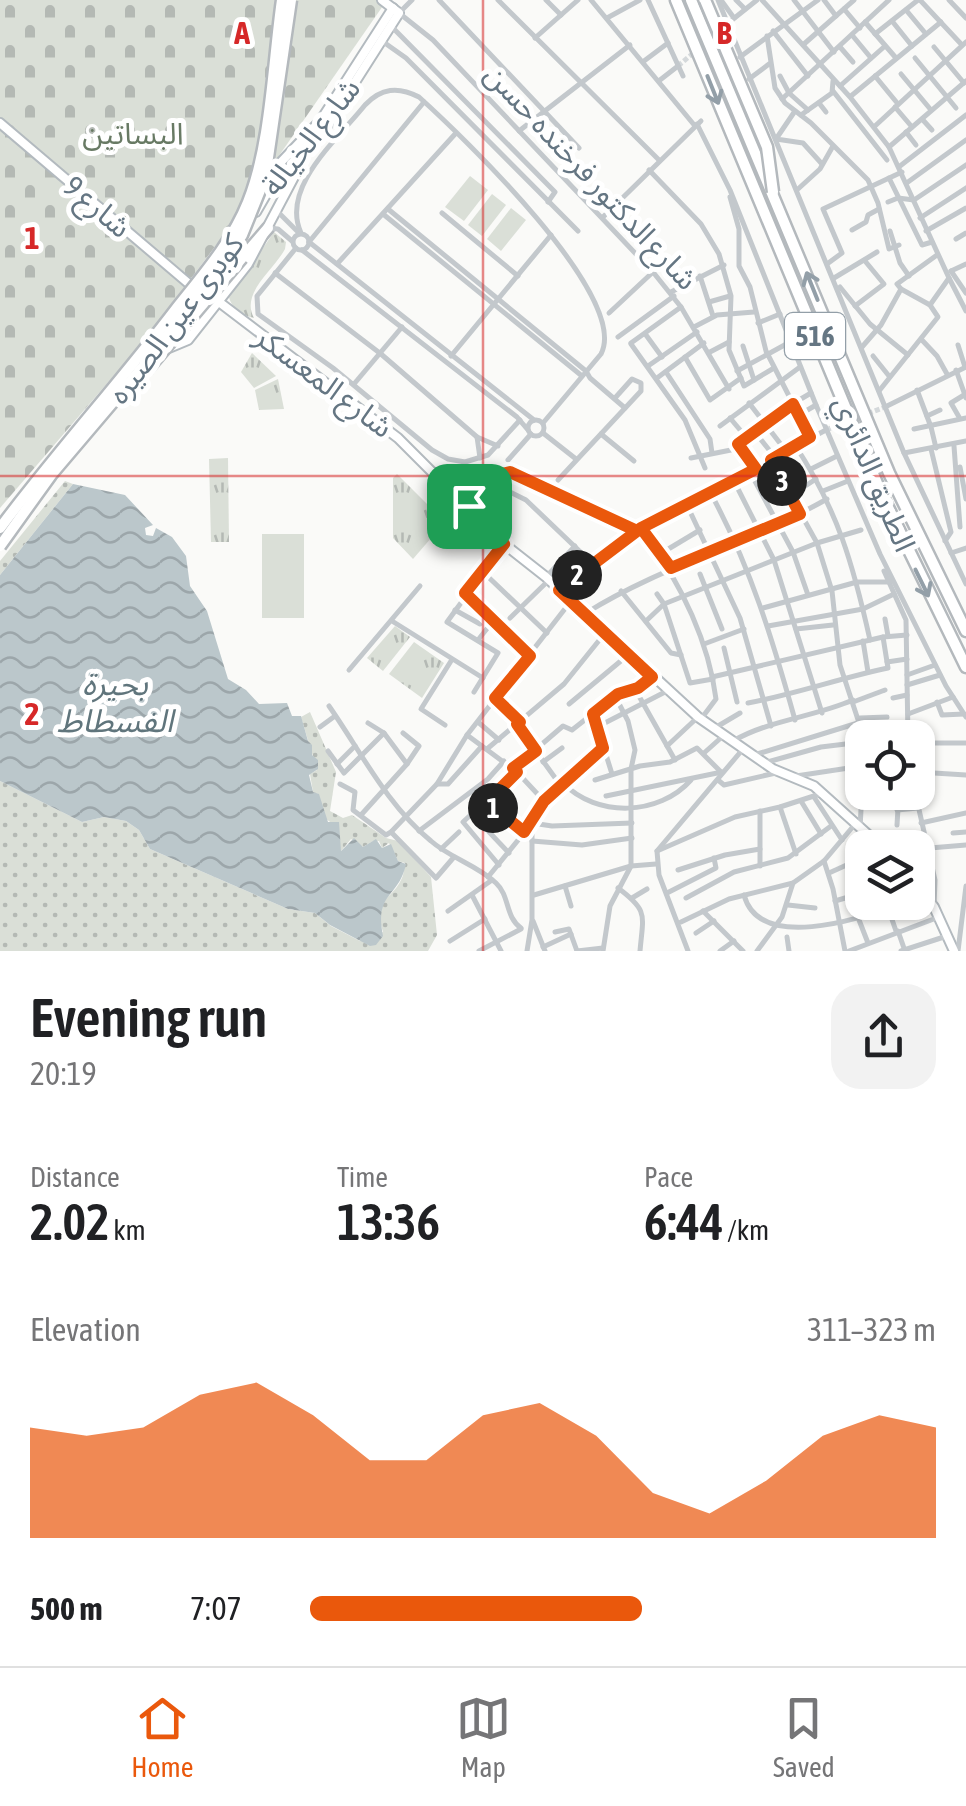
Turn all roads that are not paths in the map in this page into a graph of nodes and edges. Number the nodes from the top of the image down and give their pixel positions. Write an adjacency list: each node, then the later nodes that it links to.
1 (282, 0): 289 (highway, كوبرى عين الصيره, bridge)
2 (291, 0): 213 (highway, كوبرى عين الصيره, bridge)
3 (382, 0): 27 (street)
4 (412, 0): 27 (street)
5 (439, 0): 93 (street)
6 (498, 0): 45 (street)
7 (546, 0): 29 (street)
8 (578, 0): 29 (street)
9 (592, 0): 31 (street)
10 (640, 0): 31 (street)
11 (648, 0): 47 (street)
12 (676, 0): 368 (highway, الطريق الدائري / 516, one-way to 368)
13 (691, 0): 124 (highway, الطريق الدائري / 516)
14 (705, 0): 124 (highway, bridge)
15 (719, 0): 32 (street); 37 (street)
16 (736, 0): 24 (street)
17 (759, 0): 24 (street); 36 (street)
18 (794, 0): 28 (street)
19 (822, 0): 28 (street); 30 (street)
20 (854, 0): 25 (street)
21 (888, 0): 38 (street)
22 (920, 0): 26 (street); 35 (street)
23 (950, 0): 33 (street)
24 (745, 9): 32 (street)
25 (844, 9): 30 (street); 38 (street)
26 (905, 10): 34 (street); 43 (street)
27 (396, 11): 39 (street, شارع الخيالة); 64 (street, شارع الخيالة); 103 (street, شارع الدكتور فرخنده حسن)
28 (802, 11): 36 (street); 40 (street)
29 (561, 15): 45 (street)
30 (836, 16): 40 (street)
31 (607, 18): 50 (street)
32 (734, 18): 37 (street)
33 (966, 18)
34 (892, 21): 42 (street); 52 (street)
35 (941, 22): 43 (street); 49 (street)
36 (783, 23): 41 (street); 48 (street)
37 (727, 24): 56 (street)
38 (862, 25): 42 (street); 44 (street)
39 (390, 26): 46 (street, شارع الخيالة); 127 (street)
40 (818, 32): 48 (street); 54 (street)
41 (770, 33): 55 (street); 56 (street); 65 (street)
42 (875, 34): 51 (street)
43 (926, 34): 52 (street)
44 (852, 36): 54 (street); 57 (street)
45 (535, 38): 80 (street)
46 (382, 41): 68 (street, شارع الخيالة); 127 (street)
47 (668, 43): 60 (street); 67 (street)
48 (803, 44): 66 (street)
49 (964, 44): 62 (street)
50 (630, 45): 60 (street); 80 (street)
51 (885, 46): 57 (street); 59 (street)
52 (912, 46): 59 (street)
53 (934, 47): 62 (street)
54 (837, 49): 63 (street); 66 (street)
55 (791, 54): 61 (street); 72 (street)
56 (740, 57): 76 (street)
57 (871, 58): 79 (street)
58 (916, 58): 74 (street)
59 (896, 59): 73 (street)
60 (644, 61): 75 (street)
61 (782, 61)
62 (946, 61): 74 (street); 78 (street)
63 (854, 62)
64 (355, 64): 68 (street); 77 (street, شارع الخيالة)
65 (770, 64): 76 (street); 86 (street)
66 (820, 65): 72 (street); 79 (street)
67 (678, 66): 70 (street); 75 (street)
68 (364, 69): 77 (street, شارع الخيالة)
69 (901, 74): 81 (street)
70 (683, 76)
71 (780, 76): 83 (street)
72 (808, 76): 83 (street)
73 (875, 76): 84 (street); 89 (street)
74 (930, 76): 81 (street); 85 (street)
75 (660, 80): 99 (street)
76 (749, 80): 105 (street)
77 (350, 81): 106 (street, شارع الخيالة); 163 (street, شارع الخيالة)
78 (965, 82): 85 (street)
79 (837, 83): 82 (street); 84 (street)
80 (580, 84): 93 (street); 112 (street)
81 (914, 90): 89 (street); 92 (street)
82 (833, 91): 88 (street); 113 (street)
83 (790, 93): 86 (street); 91 (street)
84 (850, 97): 100 (street)
85 (947, 97): 90 (street); 92 (street)
86 (782, 99): 95 (street)
87 (424, 102): 104 (street); 141 (street); 145 (street)
88 (819, 102): 91 (street); 94 (street)
89 (896, 106): 100 (street); 101 (street)
90 (956, 108)
91 (808, 110): 95 (street)
92 (932, 110): 97 (street)
93 (544, 112): 103 (street); 111 (street)
94 (826, 112)
95 (798, 113): 105 (street); 109 (street)
96 (966, 115): 116 (street)
97 (922, 118): 101 (street); 102 (street)
98 (0, 123): 163 (street, شارع 9)
99 (698, 124): 112 (street); 123 (street)
100 (874, 126): 110 (street)
101 (909, 130): 108 (street); 110 (street)
102 (932, 130)
103 (519, 131): 134 (street, شارع الدكتور فرخنده حسن)
104 (456, 133): 132 (street); 143 (street)
105 (776, 139): 114 (street); 122 (street)
106 (316, 140): 131 (street); 193 (street, شارع الخيالة)
107 (966, 140): 119 (street)
108 (916, 145)
109 (833, 146): 114 (street); 120 (street)
110 (890, 147): 116 (street)
111 (579, 148)
112 (659, 160): 117 (street)
113 (887, 160)
114 (822, 164): 122 (street)
115 (966, 164): 126 (street)
116 (901, 169): 118 (street); 119 (street)
117 (648, 170): 134 (street); 155 (street)
118 (890, 178): 120 (street); 125 (street)
119 (907, 182): 126 (street)
120 (872, 186): 129 (street); 152 (street)
121 (966, 188): 135 (street)
122 (798, 189): 152 (street)
123 (730, 190): 175 (street); 178 (street)
124 (773, 192): 349 (highway, الطريق الدائري / 516, one-way to 124)
125 (899, 198): 126 (street); 128 (street); 146 (street)
126 (914, 200): 135 (street)
127 (548, 202): 140 (street)
128 (888, 202)
129 (880, 208): 137 (street); 138 (street)
130 (966, 208): 139 (street)
131 (276, 211): 136 (street); 141 (street)
132 (385, 212): 154 (street); 169 (street)
133 (442, 213): 159 (street)
134 (602, 217): 156 (street, شارع الدكتور فرخنده حسن)
135 (920, 218): 139 (street)
136 (268, 228): 148 (street); 168 (street); 213 (highway, bridge)
137 (852, 230)
138 (888, 231): 147 (street); 147 (street)
139 (926, 231): 146 (street)
140 (578, 232)
141 (300, 233): 145 (street); 148 (street)
142 (966, 233): 144 (street)
143 (552, 235): 159 (street); 211 (street)
144 (956, 239)
145 (310, 242): 148 (street); 154 (street)
146 (932, 242): 150 (street)
147 (898, 245): 161 (street)
148 (296, 247): 157 (street); 181 (street)
149 (877, 252): 151 (street)
150 (938, 254): 158 (street); 161 (street)
151 (864, 260): 162 (street); 172 (street)
152 (827, 264): 162 (street)
153 (966, 264): 158 (street)
154 (336, 265): 181 (street)
155 (724, 265): 160 (street); 167 (street)
156 (653, 272): 166 (street, شارع الدكتور فرخنده حسن); 176 (street)
157 (275, 273): 195 (street); 217 (street)
158 (949, 274): 165 (street); 171 (street); 174 (street)
159 (518, 276): 169 (street)
160 (700, 276): 166 (street); 170 (street)
161 (909, 276): 164 (street)
162 (834, 278): 172 (street); 192 (street)
163 (195, 289): 230 (street, شارع الخيالة)
164 (901, 289): 171 (street); 183 (street)
165 (966, 293)
166 (672, 294): 173 (street, شارع الدكتور فرخنده حسن); 185 (street)
167 (731, 296): 170 (street); 177 (street)
168 (219, 302): 193 (street); 285 (street, شارع المعسكر)
169 (496, 302): 197 (street); 211 (street)
170 (709, 302): 179 (street)
171 (930, 305): 186 (street)
172 (855, 306): 183 (street)
173 (681, 307): 182 (street, شارع الدكتور فرخنده حسن); 184 (street)
174 (966, 311)
175 (754, 312): 177 (street); 180 (street)
176 (609, 313)
177 (731, 313): 179 (street); 187 (street)
178 (780, 314): 180 (street); 188 (street)
179 (713, 316): 182 (street)
180 (758, 323): 196 (street)
181 (404, 325): 195 (street); 197 (street); 235 (street)
182 (696, 329): 189 (street, شارع الدكتور فرخنده حسن); 200 (street)
183 (877, 330): 192 (street); 199 (street)
184 (645, 334): 200 (street); 203 (street)
185 (618, 336)
186 (921, 340): 199 (street); 210 (street)
187 (729, 342): 194 (street); 209 (street)
188 (790, 342): 196 (street); 204 (street)
189 (704, 343): 194 (street, شارع الدكتور فرخنده حسن); 201 (street)
190 (958, 345): 205 (street)
191 (743, 346): 202 (street)
192 (862, 347): 220 (street)
193 (160, 352): 230 (street, شارع الخيالة)
194 (709, 352): 218 (street, شارع الدكتور فرخنده حسن)
195 (380, 354): 217 (street); 247 (street)
196 (767, 355): 202 (street); 206 (street)
197 (451, 356): 236 (street)
198 (873, 356): 212 (street)
199 (908, 356): 212 (street)
200 (662, 357): 203 (street)
201 (686, 357): 208 (street); 218 (street)
202 (749, 365): 209 (street); 215 (street)
203 (648, 366): 214 (street)
204 (800, 367): 216 (street); 221 (street)
205 (965, 367): 207 (street)
206 (774, 368): 215 (street); 216 (street)
207 (956, 370): 210 (street); 222 (street)
208 (666, 372): 214 (street); 259 (street)
209 (739, 374): 215 (street); 218 (street)
210 (947, 374): 219 (street)
211 (586, 375): 223 (street); 237 (street)
212 (889, 376): 220 (street)
213 (134, 378): 299 (highway, كوبرى عين الصيره, bridge)
214 (657, 378): 261 (street)
215 (754, 380)
216 (780, 380): 224 (street); 225 (street)
217 (354, 384): 263 (street)
218 (729, 389)
219 (917, 390): 227 (street); 232 (street)
220 (879, 392): 227 (street)
221 (811, 393): 225 (street); 226 (street)
222 (965, 396): 233 (street)
223 (615, 399): 228 (street); 228 (street)
224 (749, 403): 234 (street); 238 (street)
225 (793, 404): 231 (street); 238 (street)
226 (816, 405): 231 (street); 242 (street)
227 (886, 406): 260 (street)
228 (625, 408): 246 (street)
229 (940, 410): 232 (street)
230 (102, 412): 289 (street, شارع الخيالة); 299 (street, شارع الخيالة)
231 (798, 415): 248 (street)
232 (927, 416): 240 (street)
233 (962, 417): 240 (street)
234 (730, 418): 239 (street); 249 (street)
235 (520, 420): 244 (street); 254 (street)
236 (534, 420): 237 (street); 244 (street)
237 (542, 423): 245 (street)
238 (764, 423): 243 (street); 257 (street)
239 (720, 426)
240 (932, 426): 241 (street); 256 (street)
241 (914, 428)
242 (826, 430): 248 (street); 262 (street)
243 (754, 431): 249 (street); 265 (street)
244 (529, 432): 245 (street); 266 (street)
245 (543, 433): 267 (street)
246 (601, 434): 267 (street); 268 (street)
247 (477, 437): 254 (street); 263 (street)
248 (810, 437): 253 (street)
249 (746, 438): 252 (street)
250 (966, 442): 255 (street)
251 (724, 443): 258 (street)
252 (738, 444): 258 (street); 272 (street)
253 (795, 445): 257 (street); 271 (street)
254 (498, 446): 263 (street)
255 (954, 446): 256 (street); 269 (street)
256 (933, 449): 260 (street); 295 (street)
257 (786, 451): 265 (street)
258 (724, 452): 259 (street)
259 (712, 453): 261 (street)
260 (905, 453): 295 (street)
261 (701, 455): 264 (street); 270 (street)
262 (837, 456): 271 (street); 275 (street)
263 (480, 458)
264 (691, 458)
265 (773, 459): 272 (street); 280 (street)
266 (508, 460)
267 (577, 460): 274 (street)
268 (634, 461)
269 (960, 467): 282 (street); 283 (street)
270 (705, 468)
271 (811, 469): 273 (street)
272 (753, 470): 276 (street); 287 (street)
273 (816, 479): 278 (street); 280 (street)
274 (558, 480)
275 (848, 481): 278 (street); 305 (street)
276 (734, 482): 279 (street); 293 (street)
277 (493, 484): 285 (street); 290 (street); 300 (street)
278 (823, 491): 281 (street)
279 (710, 492): 284 (street); 296 (street)
280 (790, 496): 286 (street)
281 (828, 499): 286 (street); 294 (street)
282 (966, 501): 283 (street)
283 (956, 502): 288 (street)
284 (686, 503): 290 (street); 291 (street)
285 (469, 506): 298 (street, شارع المعسكر)
286 (800, 514): 287 (street); 297 (street)
287 (780, 525): 293 (street); 303 (street)
288 (960, 527)
289 (0, 528)
290 (639, 530): 304 (street); 308 (street)
291 (700, 530): 302 (street); 304 (street)
292 (861, 530): 294 (street)
293 (762, 532): 296 (street); 307 (street)
294 (843, 535): 297 (street); 315 (street)
295 (945, 541): 306 (street)
296 (738, 542): 302 (street); 311 (street)
297 (817, 543): 303 (street); 321 (street)
298 (504, 544): 310 (street); 313 (street, شارع المعسكر)
299 (0, 545)
300 (575, 546): 308 (street); 313 (street)
301 (966, 548): 306 (street)
302 (711, 552): 309 (street); 314 (street)
303 (794, 552): 307 (street); 327 (street)
304 (660, 554): 309 (street)
305 (880, 554): 316 (street); 367 (street)
306 (951, 554): 317 (street)
307 (774, 560): 311 (street); 328 (street)
308 (592, 563): 320 (street)
309 (671, 568): 322 (street); 326 (street)
310 (482, 570): 323 (street); 331 (street)
311 (748, 570): 314 (street); 332 (street)
312 (700, 574): 319 (street)
313 (548, 578): 320 (street, شارع المعسكر); 331 (street)
314 (724, 579): 319 (street); 347 (street)
315 (857, 582): 316 (street); 321 (street); 333 (street)
316 (890, 582): 325 (street)
317 (966, 584)
318 (420, 586): 340 (street)
319 (705, 587): 326 (street); 346 (street)
320 (559, 590): 329 (street, شارع المعسكر)
321 (832, 590): 327 (street); 336 (street)
322 (622, 591): 335 (street); 342 (street)
323 (465, 593): 334 (street); 341 (street)
324 (657, 594): 330 (street)
325 (894, 594): 333 (street); 352 (street)
326 (684, 596): 330 (street); 356 (street)
327 (808, 596): 328 (street)
328 (787, 600): 332 (street); 338 (street)
329 (571, 601): 335 (street, شارع المعسكر); 350 (street)
330 (664, 604): 342 (street); 360 (street)
331 (523, 606): 337 (street); 350 (street)
332 (763, 608): 345 (street)
333 (863, 609): 336 (street); 355 (street)
334 (454, 610): 343 (street); 354 (street)
335 (584, 614): 351 (street, شارع المعسكر)
336 (833, 614): 338 (street); 344 (street)
337 (510, 618)
338 (794, 620): 345 (street); 348 (street)
339 (885, 620): 353 (street)
340 (392, 621): 364 (street); 370 (street)
341 (494, 621): 354 (street); 361 (street)
342 (646, 621): 360 (street)
343 (480, 624)
344 (834, 625): 348 (street); 358 (street)
345 (768, 626): 365 (street)
346 (722, 629)
347 (744, 629): 356 (street); 369 (street)
348 (796, 630): 362 (street)
349 (966, 631)
350 (548, 633): 361 (street)
351 (605, 633): 359 (street, شارع المعسكر); 413 (street)
352 (907, 635): 353 (street); 363 (street)
353 (885, 637): 355 (street); 366 (street)
354 (478, 640): 377 (street)
355 (867, 640): 358 (street); 371 (street)
356 (703, 644): 378 (street)
357 (724, 648): 372 (street)
358 (838, 648): 362 (street); 376 (street)
359 (629, 655): 375 (street, شارع المعسكر); 396 (street)
360 (680, 655): 378 (street)
361 (530, 656): 389 (street)
362 (804, 656): 365 (street); 380 (street)
363 (907, 659): 366 (street); 373 (street)
364 (451, 661): 377 (street); 414 (street)
365 (779, 662): 369 (street); 387 (street)
366 (888, 662): 371 (street)
367 (934, 665): 373 (street); 374 (street)
368 (966, 667)
369 (755, 668): 372 (street); 391 (street)
370 (349, 670)
371 (868, 672): 376 (street)
372 (731, 673): 378 (street); 393 (street)
373 (907, 675): 379 (street)
374 (940, 675): 379 (street); 388 (street)
375 (652, 677): 381 (street); 383 (street, شارع المعسكر)
376 (843, 677): 380 (street); 392 (street)
377 (483, 678): 384 (street)
378 (712, 678): 407 (street)
379 (907, 685): 385 (street)
380 (814, 687): 387 (street); 400 (street)
381 (635, 689): 386 (street); 397 (street)
382 (885, 690): 392 (street)
383 (666, 691): 397 (street); 407 (street, شارع المعسكر)
384 (474, 692)
385 (908, 695): 390 (street); 403 (street)
386 (615, 696): 401 (street); 402 (street)
387 (788, 696): 391 (street); 408 (street)
388 (952, 697): 394 (street); 405 (street)
389 (495, 698): 411 (street); 413 (street)
390 (893, 698)
391 (764, 700): 395 (street); 416 (street)
392 (853, 701): 400 (street); 409 (street)
393 (738, 702)
394 (937, 702): 403 (street); 405 (street)
395 (748, 703)
396 (569, 704)
397 (644, 705): 402 (street); 429 (street)
398 (329, 706): 404 (street)
399 (740, 713): 419 (street)
400 (822, 713): 408 (street)
401 (593, 714): 418 (street); 435 (street)
402 (624, 714): 418 (street); 445 (street)
403 (907, 714): 410 (street)
404 (336, 716): 417 (street); 428 (street)
405 (965, 716)
406 (888, 717): 409 (street)
407 (699, 718): 419 (street, شارع المعسكر); 429 (street)
408 (795, 720): 416 (street)
409 (861, 720)
410 (907, 720)
411 (477, 721): 422 (street); 424 (street)
412 (368, 723): 420 (street)
413 (518, 723): 424 (street); 435 (street)
414 (445, 725)
415 (845, 725): 438 (street)
416 (771, 726): 423 (street)
417 (320, 727)
418 (597, 727): 432 (street)
419 (714, 729): 423 (street, شارع المعسكر)
420 (384, 733): 436 (street); 444 (street)
421 (404, 733): 444 (street)
422 (467, 735): 430 (street); 458 (street)
423 (727, 739): 433 (street, شارع المعسكر); 437 (street)
424 (499, 740): 430 (street)
425 (935, 742): 427 (street)
426 (845, 743): 442 (street)
427 (966, 743)
428 (356, 746): 436 (street); 443 (street)
429 (667, 746): 439 (street)
430 (485, 748): 440 (street); 458 (street)
431 (562, 748): 441 (street)
432 (603, 748): 451 (street); 459 (street)
433 (743, 749): 438 (street, شارع المعسكر); 448 (street)
434 (328, 750): 443 (street)
435 (536, 751): 441 (street); 447 (street)
436 (361, 753): 443 (street); 460 (street)
437 (704, 753): 439 (street); 448 (street)
438 (753, 755): 442 (street, شارع المعسكر)
439 (675, 760): 445 (street)
440 (504, 762): 447 (street); 487 (street)
441 (544, 762): 459 (street)
442 (764, 763): 449 (street, شارع المعسكر)
443 (337, 764)
444 (407, 764): 460 (street)
445 (631, 768): 451 (street); 461 (street)
446 (845, 769): 453 (street)
447 (515, 770): 462 (street); 465 (street)
448 (723, 772): 455 (street); 456 (street)
449 (780, 772): 453 (street, شارع المعسكر); 456 (street)
450 (935, 773): 452 (street)
451 (612, 774): 454 (street)
452 (966, 775)
453 (794, 777): 463 (street, شارع المعسكر)
454 (594, 780)
455 (691, 780): 461 (street); 470 (street)
456 (718, 780): 501 (street)
457 (340, 784): 477 (street)
458 (436, 784): 478 (street)
459 (562, 784): 465 (street); 470 (street)
460 (383, 788): 477 (street); 478 (street)
461 (632, 790): 464 (street); 470 (street)
462 (497, 793): 466 (street); 467 (street)
463 (818, 794): 468 (street); 483 (street, شارع المعسكر); 484 (street)
464 (606, 796)
465 (544, 801): 479 (street)
466 (487, 802): 476 (street); 490 (street)
467 (506, 802)
468 (800, 802): 469 (street); 493 (street)
469 (780, 807): 474 (street); 503 (street)
470 (633, 808): 480 (street)
471 (860, 810): 483 (street)
472 (898, 810): 482 (street)
473 (919, 810): 481 (street)
474 (760, 812): 500 (street); 501 (street)
475 (966, 812): 481 (street)
476 (472, 814): 502 (street); 508 (street)
477 (361, 815): 488 (street)
478 (406, 817): 487 (street); 488 (street)
479 (532, 823): 480 (street); 490 (street); 496 (street)
480 (632, 823): 494 (street)
481 (922, 823): 486 (street)
482 (897, 824)
483 (858, 825): 485 (street, شارع المعسكر); 495 (street)
484 (831, 826): 493 (street); 495 (street)
485 (863, 830)
486 (923, 830)
487 (420, 831): 499 (street)
488 (391, 832): 504 (street)
489 (460, 832): 499 (street)
490 (524, 832): 502 (street)
491 (966, 832): 492 (street)
492 (952, 833)
493 (821, 834): 503 (street)
494 (632, 838): 496 (street); 509 (street)
495 (842, 840): 506 (street)
496 (532, 842): 524 (street)
497 (966, 845): 498 (street)
498 (935, 847)
499 (441, 850): 504 (street)
500 (760, 850): 505 (street); 510 (street)
501 (657, 851): 507 (street)
502 (508, 853): 508 (street)
503 (796, 854): 510 (street)
504 (454, 857): 514 (street)
505 (714, 858): 512 (street); 521 (street)
506 (824, 860): 513 (street); 516 (street)
507 (656, 864): 509 (street); 521 (street)
508 (499, 865): 514 (street)
509 (631, 866): 517 (street); 518 (street)
510 (760, 866): 526 (street)
511 (845, 866): 513 (street)
512 (678, 870)
513 (828, 874): 528 (street)
514 (490, 878): 522 (street); 542 (street)
515 (935, 880): 534 (street)
516 (792, 883): 523 (street); 529 (street)
517 (564, 886): 524 (street); 530 (street)
518 (618, 888): 525 (street); 556 (street)
519 (647, 889): 525 (street)
520 (966, 890): 541 (street)
521 (666, 893): 540 (street)
522 (472, 894): 533 (street); 535 (street)
523 (744, 894): 532 (street); 548 (street)
524 (532, 895): 536 (street)
525 (632, 898): 561 (street)
526 (686, 898)
527 (845, 898): 528 (street)
528 (835, 901): 543 (street)
529 (786, 905): 531 (street); 548 (street)
530 (571, 906)
531 (815, 908)
532 (703, 910): 539 (street); 540 (street)
533 (448, 911)
534 (937, 912): 544 (street); 549 (street)
535 (485, 919): 551 (street); 553 (street)
536 (532, 920): 542 (street); 555 (street); 559 (street)
537 (859, 920): 543 (street); 554 (street)
538 (893, 920): 544 (street)
539 (714, 921): 546 (street); 552 (street)
540 (680, 923): 562 (street)
541 (964, 923): 569 (street)
542 (521, 928): 553 (street)
543 (840, 928): 550 (street); 567 (street)
544 (897, 931): 554 (street); 568 (street)
545 (555, 932): 547 (street)
546 (696, 932)
547 (571, 934): 555 (street); 560 (street)
548 (770, 934): 550 (street); 565 (street)
549 (947, 936): 568 (street); 569 (street)
550 (788, 937): 566 (street)
551 (450, 940)
552 (734, 941): 563 (street); 564 (street)
553 (497, 942): 557 (street); 558 (street)
554 (868, 943): 567 (street)
555 (544, 949)
556 (603, 949): 560 (street)
557 (479, 951)
558 (501, 951)
559 (527, 951)
560 (577, 951)
561 (640, 951)
562 (688, 951)
563 (720, 951)
564 (743, 951)
565 (757, 951)
566 (790, 951)
567 (849, 951)
568 (903, 951)
569 (956, 951)

